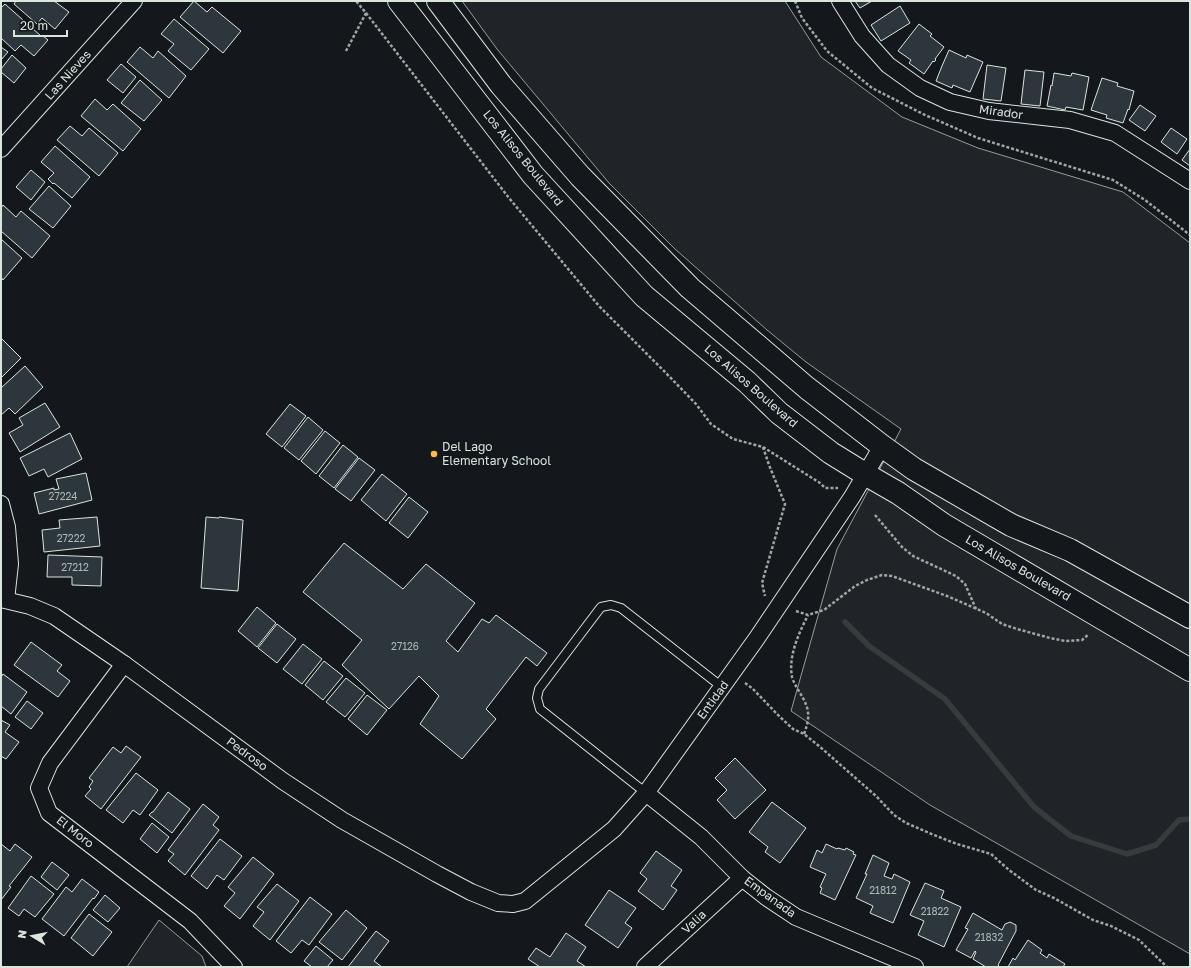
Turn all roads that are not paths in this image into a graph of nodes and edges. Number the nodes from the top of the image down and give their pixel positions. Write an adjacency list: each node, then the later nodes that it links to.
1 (134, 1): 5 (street, Las Nieves)
2 (399, 1): 8 (main road, Los Alisos Boulevard)
3 (438, 1): 7 (main road)
4 (840, 1): 6 (street, Mirador)
5 (1, 149)
6 (1190, 181)
7 (882, 446): 8 (street, Entidad); 11 (main road)
8 (865, 474): 13 (main road, Los Alisos Boulevard); 14 (street, Entidad)
9 (1, 504): 10 (street)
10 (4, 600): 12 (street, Pedroso)
11 (1190, 617)
12 (124, 664): 17 (street, Pedroso); 18 (street, El Moro)
13 (1190, 670)
14 (722, 687): 15 (street, Entidad); 15 (lane)
15 (646, 793): 16 (street, Empanada); 17 (street, Entidad)
16 (742, 878): 19 (street, Valia); 20 (street, Empanada)
17 (498, 904)
18 (234, 967)
19 (645, 967)
20 (915, 967)

